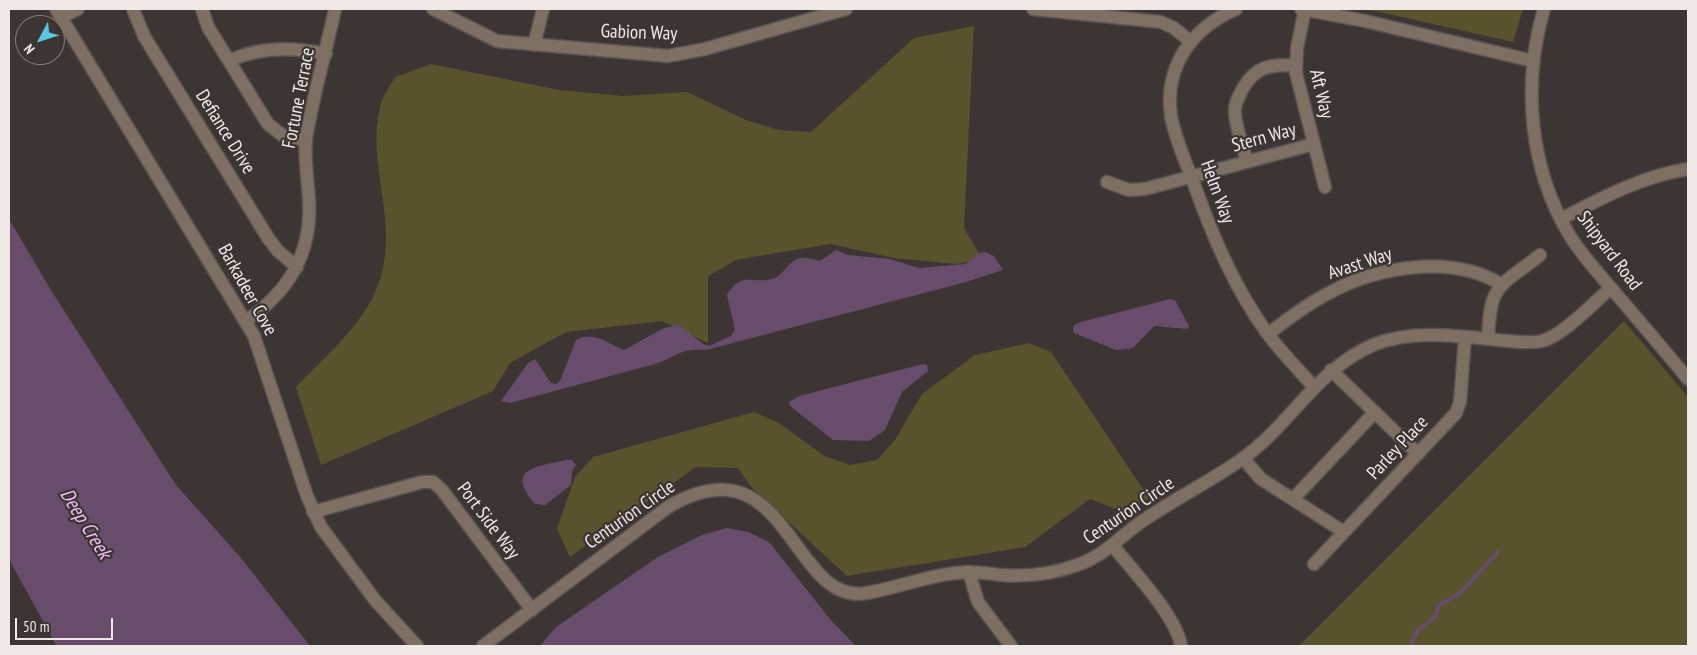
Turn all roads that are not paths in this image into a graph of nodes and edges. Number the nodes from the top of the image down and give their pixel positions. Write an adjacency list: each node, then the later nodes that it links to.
1 (78, 9): 12 (street)
2 (133, 9): 29 (street, Defiance Drive)
3 (202, 9): 17 (street)
4 (335, 9): 16 (street, Fortune Terrace)
5 (433, 9): 15 (street, Gabion Way)
6 (543, 9): 15 (street)
7 (846, 9): 15 (street, Gabion Way)
8 (1038, 9): 13 (street)
9 (1236, 9): 14 (street, Helm Way)
10 (1303, 9): 18 (street); 19 (street, Aft Way)
11 (1544, 9): 18 (street, Shipyard Road)
12 (59, 13): 32 (street, Barkadeer Cove)
13 (1148, 15): 14 (street)
14 (1190, 41): 24 (street, Helm Way)
15 (534, 44)
16 (326, 54): 17 (street); 20 (street, Fortune Terrace)
17 (229, 61): 20 (street)
18 (1533, 61): 27 (street, Shipyard Road)
19 (1295, 65): 21 (street, Aft Way); 22 (street)
20 (306, 141): 29 (street, Fortune Terrace)
21 (1314, 144): 22 (street, Stern Way); 26 (street, Aft Way)
22 (1247, 162): 24 (street, Stern Way)
23 (1688, 169): 27 (street)
24 (1191, 176): 25 (street, Stern Way); 33 (street, Helm Way)
25 (1108, 182)
26 (1325, 187)
27 (1561, 219): 31 (street, Shipyard Road)
28 (1540, 255): 30 (street)
29 (297, 267): 32 (street, Fortune Terrace)
30 (1502, 285): 33 (street, Avast Way); 35 (street)
31 (1612, 288): 35 (street, Centurion Circle); 37 (street, Shipyard Road)
32 (246, 322): 43 (street, Barkadeer Cove)
33 (1268, 334): 38 (street, Helm Way)
34 (1465, 336): 35 (street, Centurion Circle); 36 (street, Centurion Circle); 40 (street, Parley Place)
35 (1488, 339)
36 (1331, 370): 38 (street, Centurion Circle); 39 (street)
37 (1688, 379)
38 (1314, 387): 41 (street, Centurion Circle)
39 (1375, 412): 40 (street); 42 (street)
40 (1418, 454): 44 (street, Parley Place)
41 (1243, 458): 42 (street); 45 (street, Centurion Circle)
42 (1292, 499): 44 (street)
43 (313, 512): 48 (street, Port Side Way); 49 (street, Barkadeer Cove)
44 (1344, 532): 46 (street, Parley Place)
45 (1113, 546): 47 (street, Centurion Circle); 52 (street)
46 (1314, 564)
47 (969, 572): 48 (street, Centurion Circle); 51 (street)
48 (532, 610): 50 (street, Centurion Circle)
49 (417, 646)
50 (483, 646)
51 (1010, 646)
52 (1181, 646)

